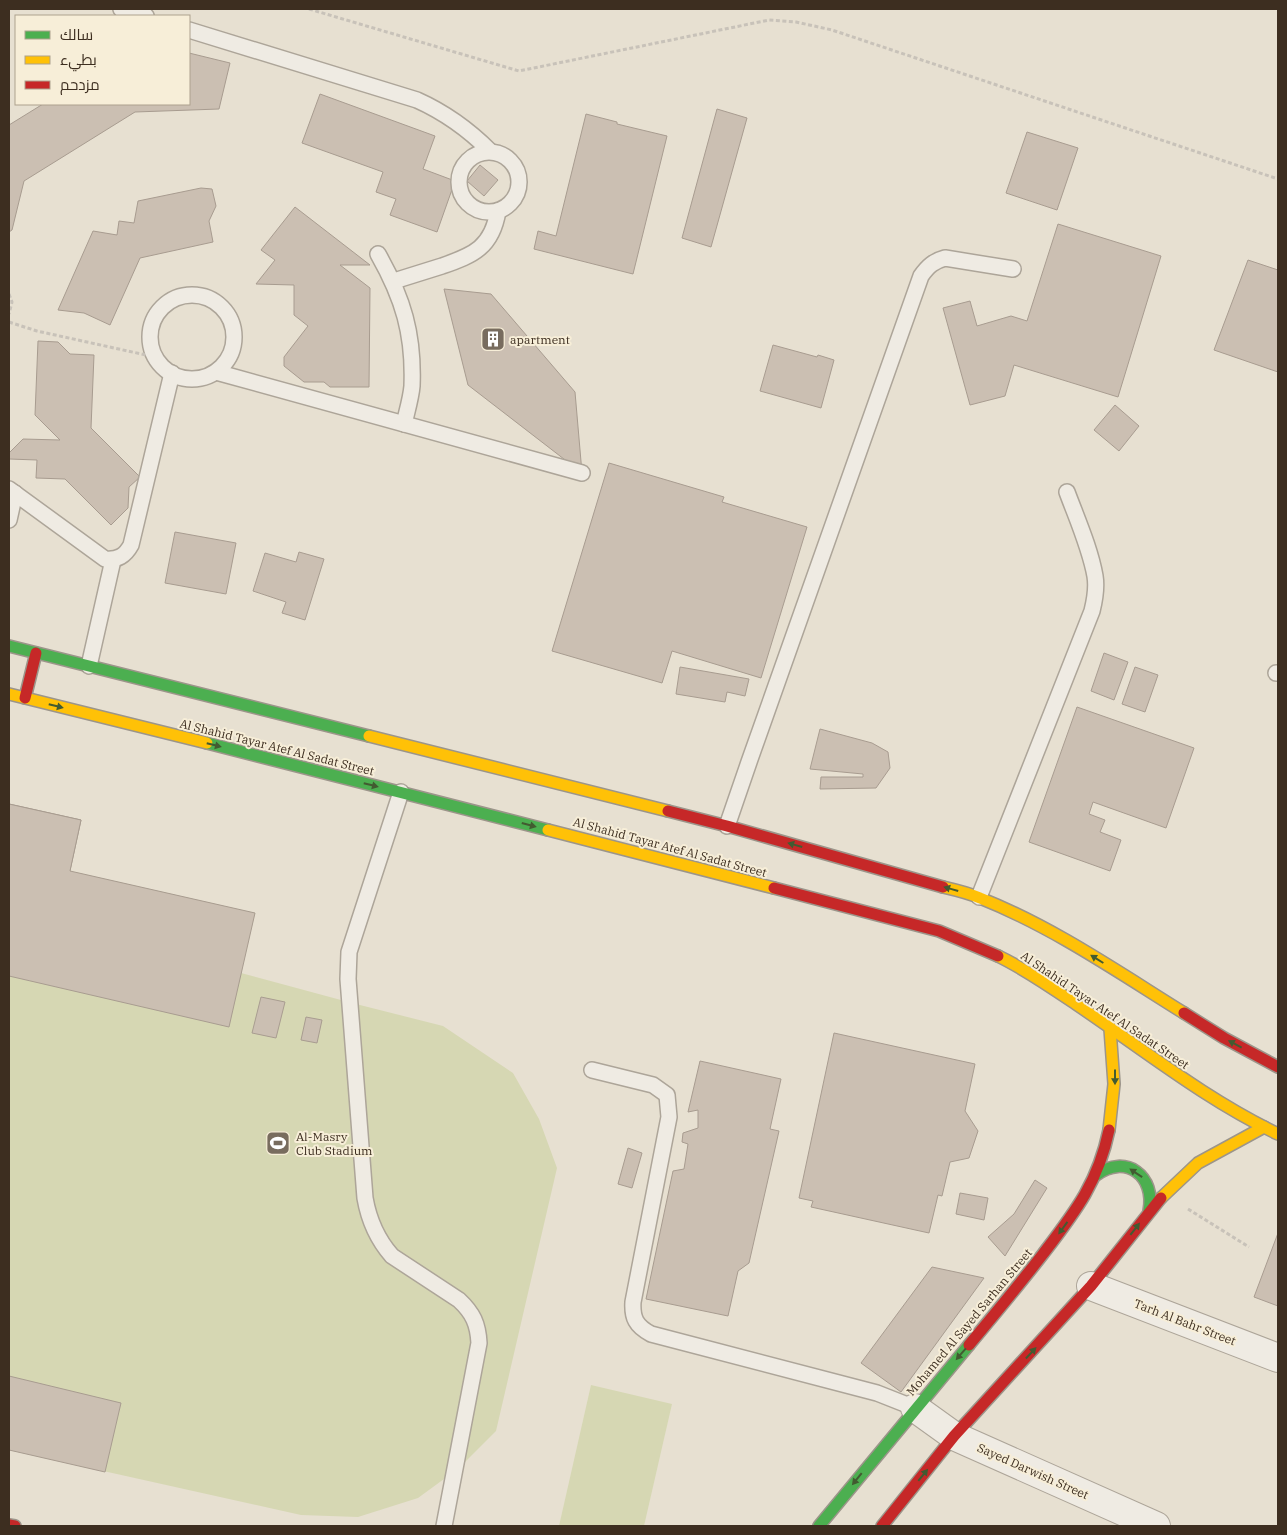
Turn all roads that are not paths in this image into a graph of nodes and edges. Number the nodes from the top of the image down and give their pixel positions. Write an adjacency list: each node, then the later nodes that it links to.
1 (121, 9): 2 (lane)
2 (142, 15)
3 (190, 30): 4 (lane)
4 (490, 151): 5 (lane); 5 (lane)
5 (498, 211): 8 (lane)
6 (378, 254): 8 (lane)
7 (1013, 269): 23 (lane)
8 (394, 282): 11 (lane)
9 (216, 372): 10 (lane); 10 (lane); 11 (lane)
10 (172, 373): 16 (lane)
11 (404, 424): 12 (lane)
12 (582, 472)
13 (12, 491): 15 (lane); 16 (lane)
14 (1067, 492): 24 (lane)
15 (9, 520)
16 (113, 560): 19 (lane)
17 (9, 646): 18 (street)
18 (36, 653): 19 (street); 21 (street)
19 (89, 666): 23 (street)
20 (9, 694): 21 (street, Al Shahid Tayar Atef Al Sadat Street)
21 (25, 698): 22 (street, Al Shahid Tayar Atef Al Sadat Street, one-way to 22)
22 (401, 792): 25 (street, Al Shahid Tayar Atef Al Sadat Street, one-way to 25); 38 (lane)
23 (727, 826): 24 (street, one-way to 23)
24 (979, 897): 26 (street, one-way to 24)
25 (1110, 1029): 28 (street, Al Shahid Tayar Atef Al Sadat Street); 30 (street, Mohamed Al Sayed Sarhan Street, one-way to 30)
26 (1278, 1068)
27 (592, 1070): 34 (lane)
28 (1264, 1127): 29 (street, Al Shahid Tayar Atef Al Sadat Street); 31 (street)
29 (1278, 1134)
30 (1096, 1175): 31 (street, one-way to 30); 34 (street, Mohamed Al Sayed Sarhan Street, one-way to 34)
31 (1149, 1211): 32 (street, one-way to 31)
32 (1091, 1286): 33 (street, Tarh Al Bahr Street); 35 (street, one-way to 32)
33 (1278, 1358)
34 (915, 1408): 35 (street, Sayed Darwish Street); 39 (street, Mohamed Al Sayed Sarhan Street, one-way to 39)
35 (954, 1436): 40 (street, one-way to 35); 41 (street, Sayed Darwish Street)
36 (9, 1525): 37 (street)
37 (15, 1526)
38 (444, 1526)
39 (819, 1526)
40 (882, 1526)
41 (1156, 1526)

